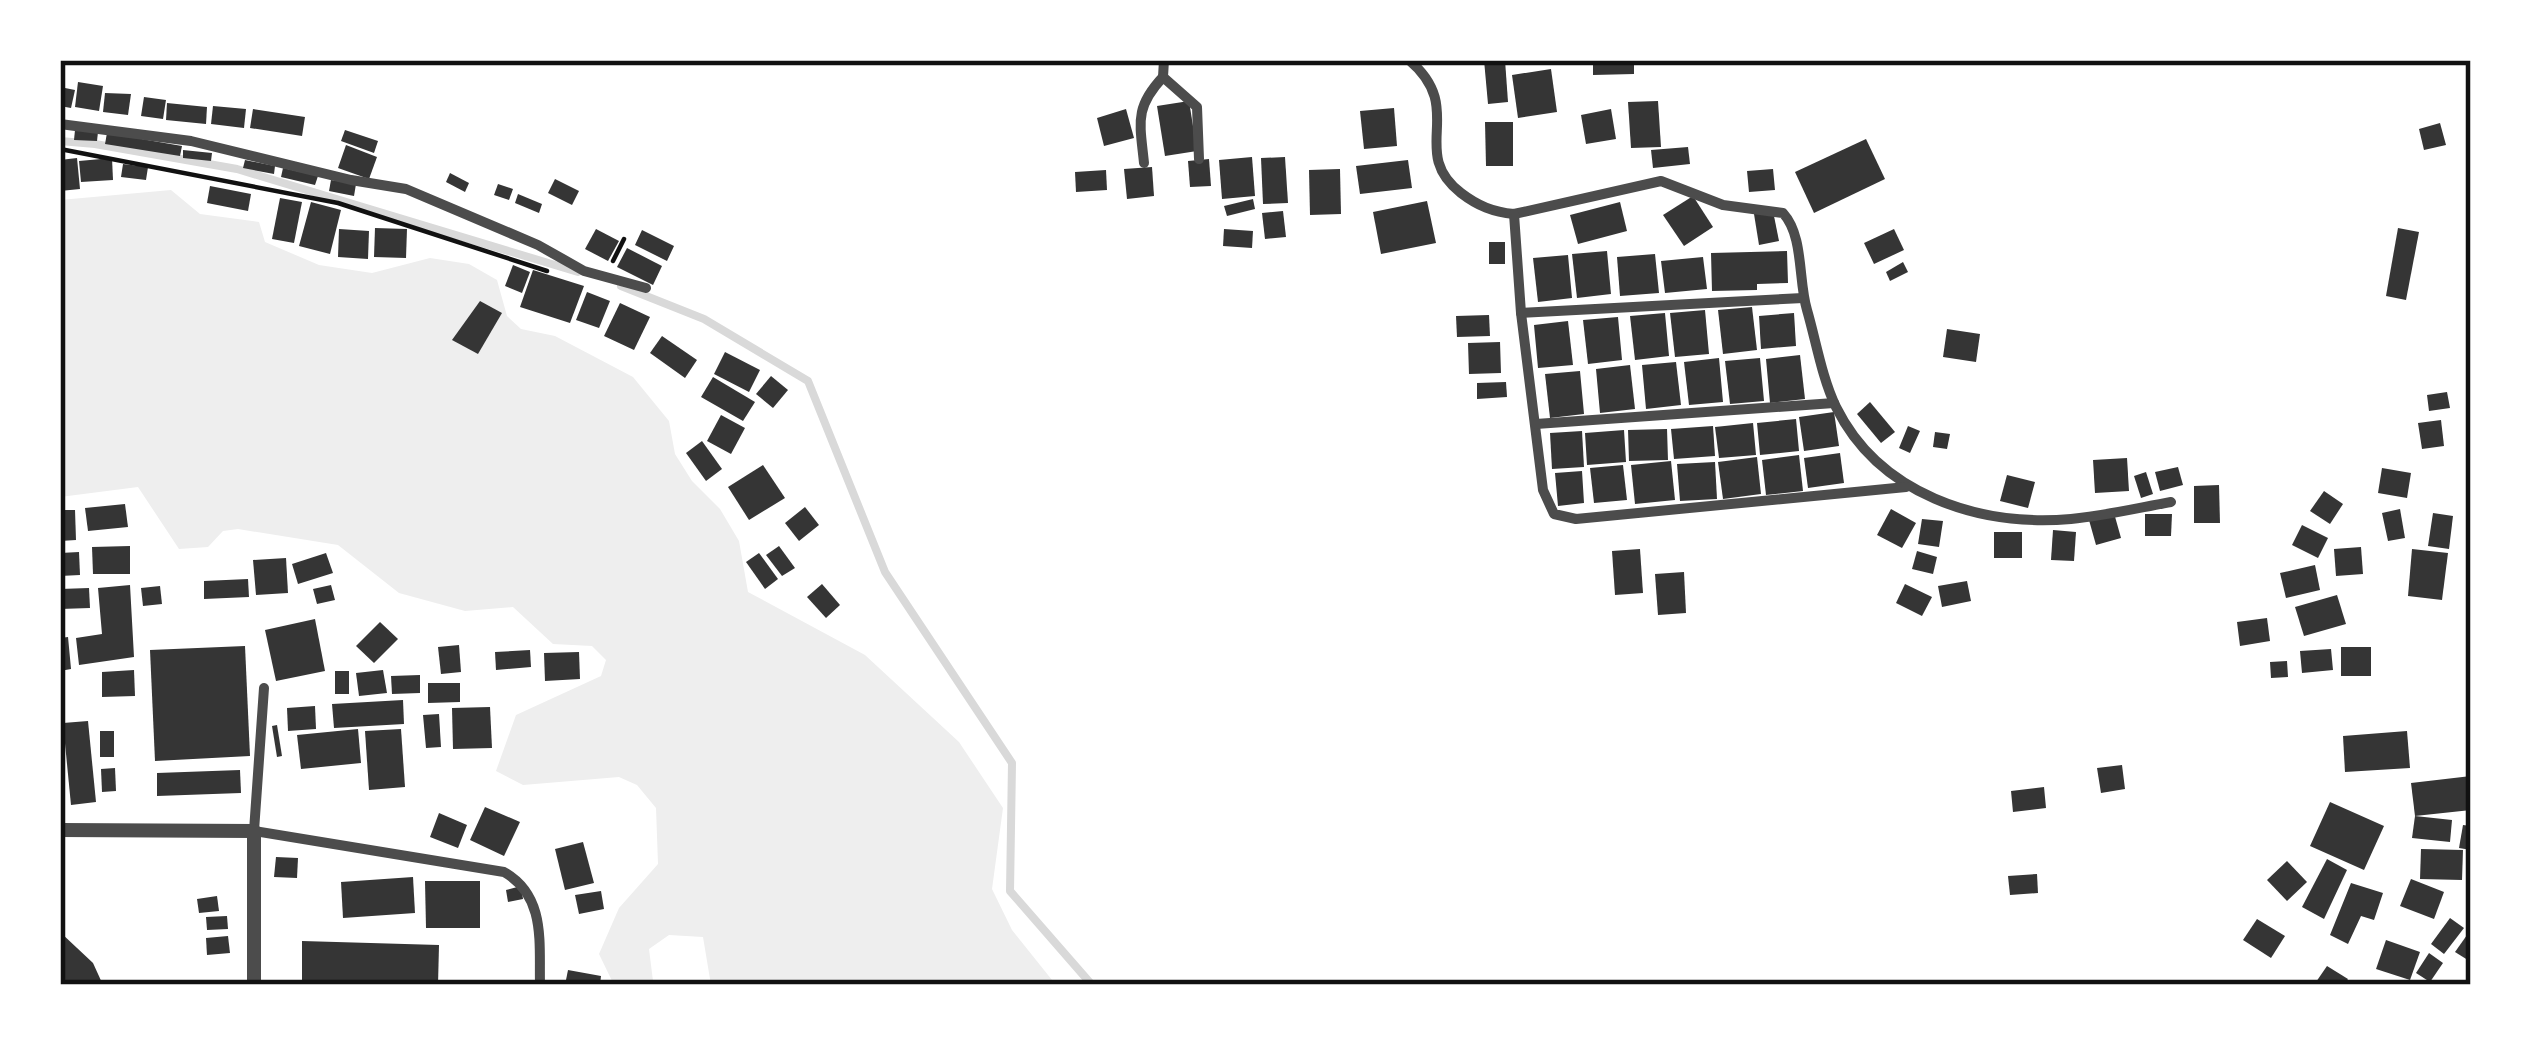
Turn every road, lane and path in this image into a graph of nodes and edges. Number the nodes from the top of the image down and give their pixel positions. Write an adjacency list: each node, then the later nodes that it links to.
1 (1164, 60): 3 (street)
2 (1409, 60): 8 (street)
3 (1163, 76): 6 (street); 7 (street)
4 (60, 124): 12 (street)
5 (60, 149): 11 (path)
6 (1199, 159)
7 (1144, 163)
8 (1514, 214): 13 (street); 14 (street)
9 (624, 239): 10 (path)
10 (611, 265)
11 (557, 274)
12 (646, 288)
13 (1803, 298): 14 (street); 15 (street)
14 (1521, 313): 16 (street)
15 (1834, 404): 16 (street); 17 (street)
16 (1536, 424): 17 (street)
17 (1906, 487): 18 (street)
18 (2171, 502)
19 (263, 688): 21 (street)
20 (60, 830): 21 (street)
21 (254, 831): 22 (street); 23 (street)
22 (254, 985)
23 (540, 985)

